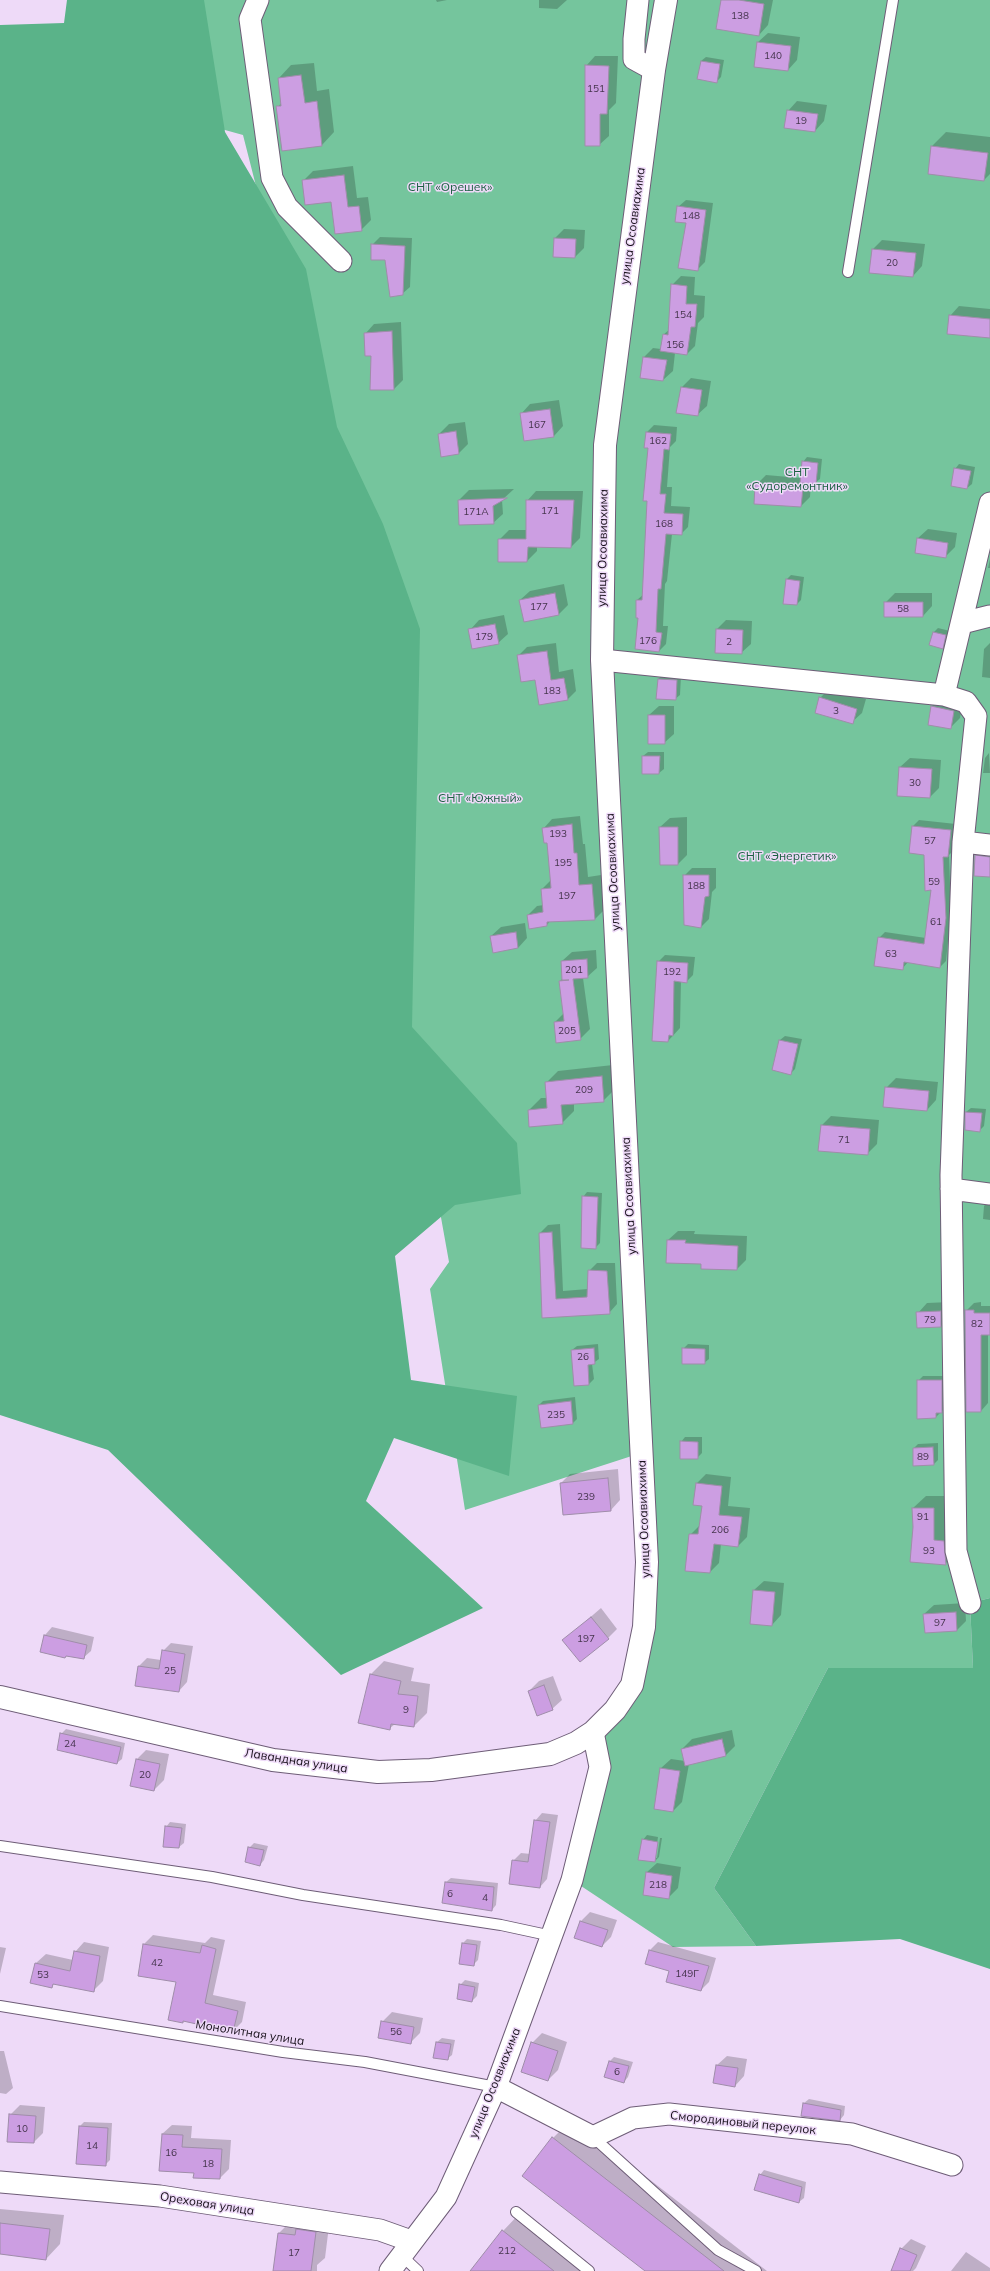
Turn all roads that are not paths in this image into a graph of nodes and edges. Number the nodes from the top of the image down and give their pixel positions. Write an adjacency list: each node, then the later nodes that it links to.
1 (638, 0): 5 (street)
2 (666, 0): 5 (street, улица Осоавиахима)
3 (893, 0): 7 (lane)
4 (257, 1): 6 (street)
5 (654, 70): 11 (street, улица Осоавиахима)
6 (341, 261)
7 (848, 272)
8 (990, 503): 10 (street)
9 (990, 616): 10 (street)
10 (962, 623): 12 (street)
11 (602, 660): 12 (street); 19 (street, улица Осоавиахима)
12 (944, 695): 13 (street)
13 (963, 842): 14 (street); 15 (street)
14 (990, 845)
15 (952, 1189): 16 (street); 17 (street)
16 (990, 1194)
17 (970, 1603)
18 (0, 1697): 19 (street, Лавандная улица)
19 (593, 1732): 21 (street, улица Осоавиахима)
20 (0, 1846): 21 (lane)
21 (552, 1936): 23 (street, улица Осоавиахима)
22 (0, 2006): 23 (lane, Монолитная улица)
23 (496, 2087): 24 (street); 28 (street, улица Осоавиахима)
24 (593, 2136): 25 (street, Смородиновый переулок); 31 (lane)
25 (952, 2165)
26 (0, 2182): 28 (street, Ореховая улица)
27 (516, 2212): 30 (lane)
28 (401, 2256): 29 (lane)
29 (418, 2271)
30 (589, 2271)
31 (756, 2271)

